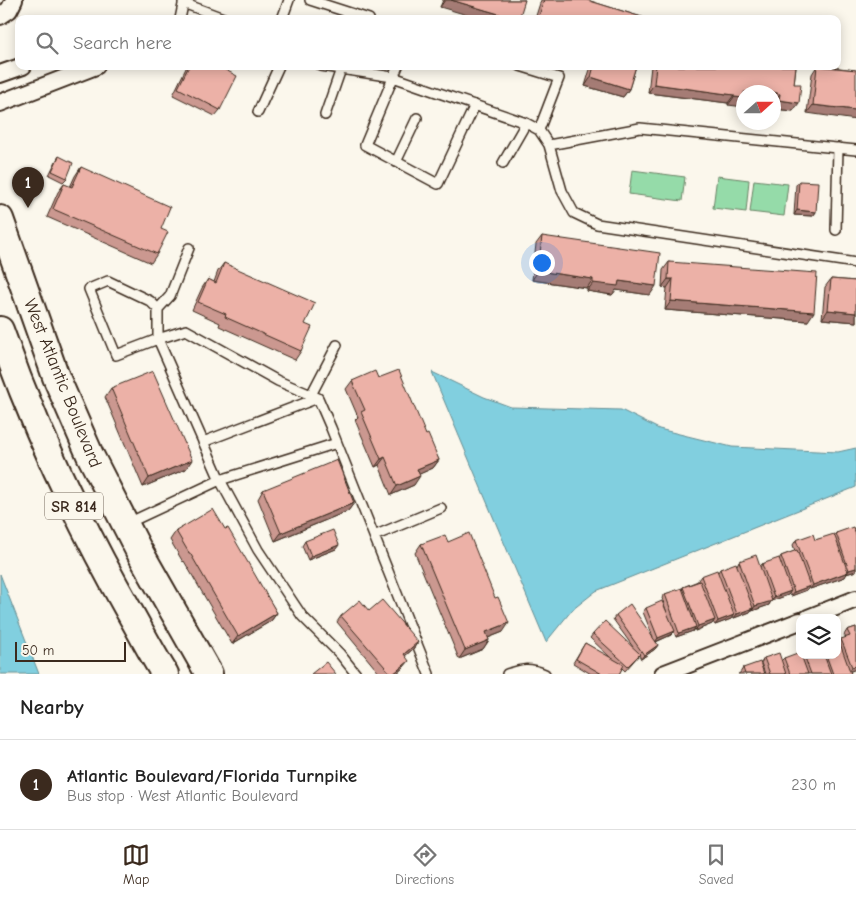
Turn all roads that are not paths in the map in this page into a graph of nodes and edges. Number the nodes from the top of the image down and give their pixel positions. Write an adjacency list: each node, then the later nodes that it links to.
1 (14, 0): 9 (street)
2 (289, 0): 7 (lane)
3 (310, 0): 8 (lane)
4 (184, 2): 5 (lane); 6 (lane)
5 (181, 15)
6 (216, 15)
7 (283, 15)
8 (357, 15)
9 (0, 16)
10 (15, 69): 17 (street)
11 (83, 70): 19 (street)
12 (277, 70): 21 (lane)
13 (341, 70): 22 (lane)
14 (348, 70): 18 (lane)
15 (396, 70): 18 (lane)
16 (533, 70): 25 (lane)
17 (0, 74)
18 (393, 77): 20 (lane); 29 (lane)
19 (0, 103)
20 (475, 105): 24 (lane); 29 (lane)
21 (258, 112)
22 (325, 115)
23 (416, 118): 29 (lane)
24 (526, 123): 25 (lane); 30 (lane)
25 (539, 130): 26 (lane)
26 (549, 145): 27 (lane); 34 (lane)
27 (838, 148): 28 (lane); 32 (lane)
28 (856, 150)
29 (396, 162)
30 (503, 163)
31 (0, 219): 44 (main road, West Atlantic Boulevard / SR 814)
32 (836, 230)
33 (189, 248): 35 (lane)
34 (856, 263)
35 (158, 309): 37 (lane); 37 (lane)
36 (0, 330): 49 (main road, SR 814)
37 (158, 339): 39 (lane); 40 (lane)
38 (337, 345): 39 (lane)
39 (314, 397): 40 (lane); 41 (lane)
40 (203, 442): 42 (lane)
41 (337, 442): 42 (lane); 45 (lane)
42 (220, 480): 44 (lane); 51 (lane)
43 (440, 508): 45 (lane)
44 (125, 524): 50 (main road, West Atlantic Boulevard / SR 814)
45 (374, 536): 52 (lane)
46 (856, 599): 47 (street)
47 (818, 614)
48 (796, 623): 55 (street)
49 (165, 674)
50 (209, 674)
51 (356, 674)
52 (429, 674)
53 (507, 674): 54 (lane)
54 (545, 674)
55 (663, 674)

